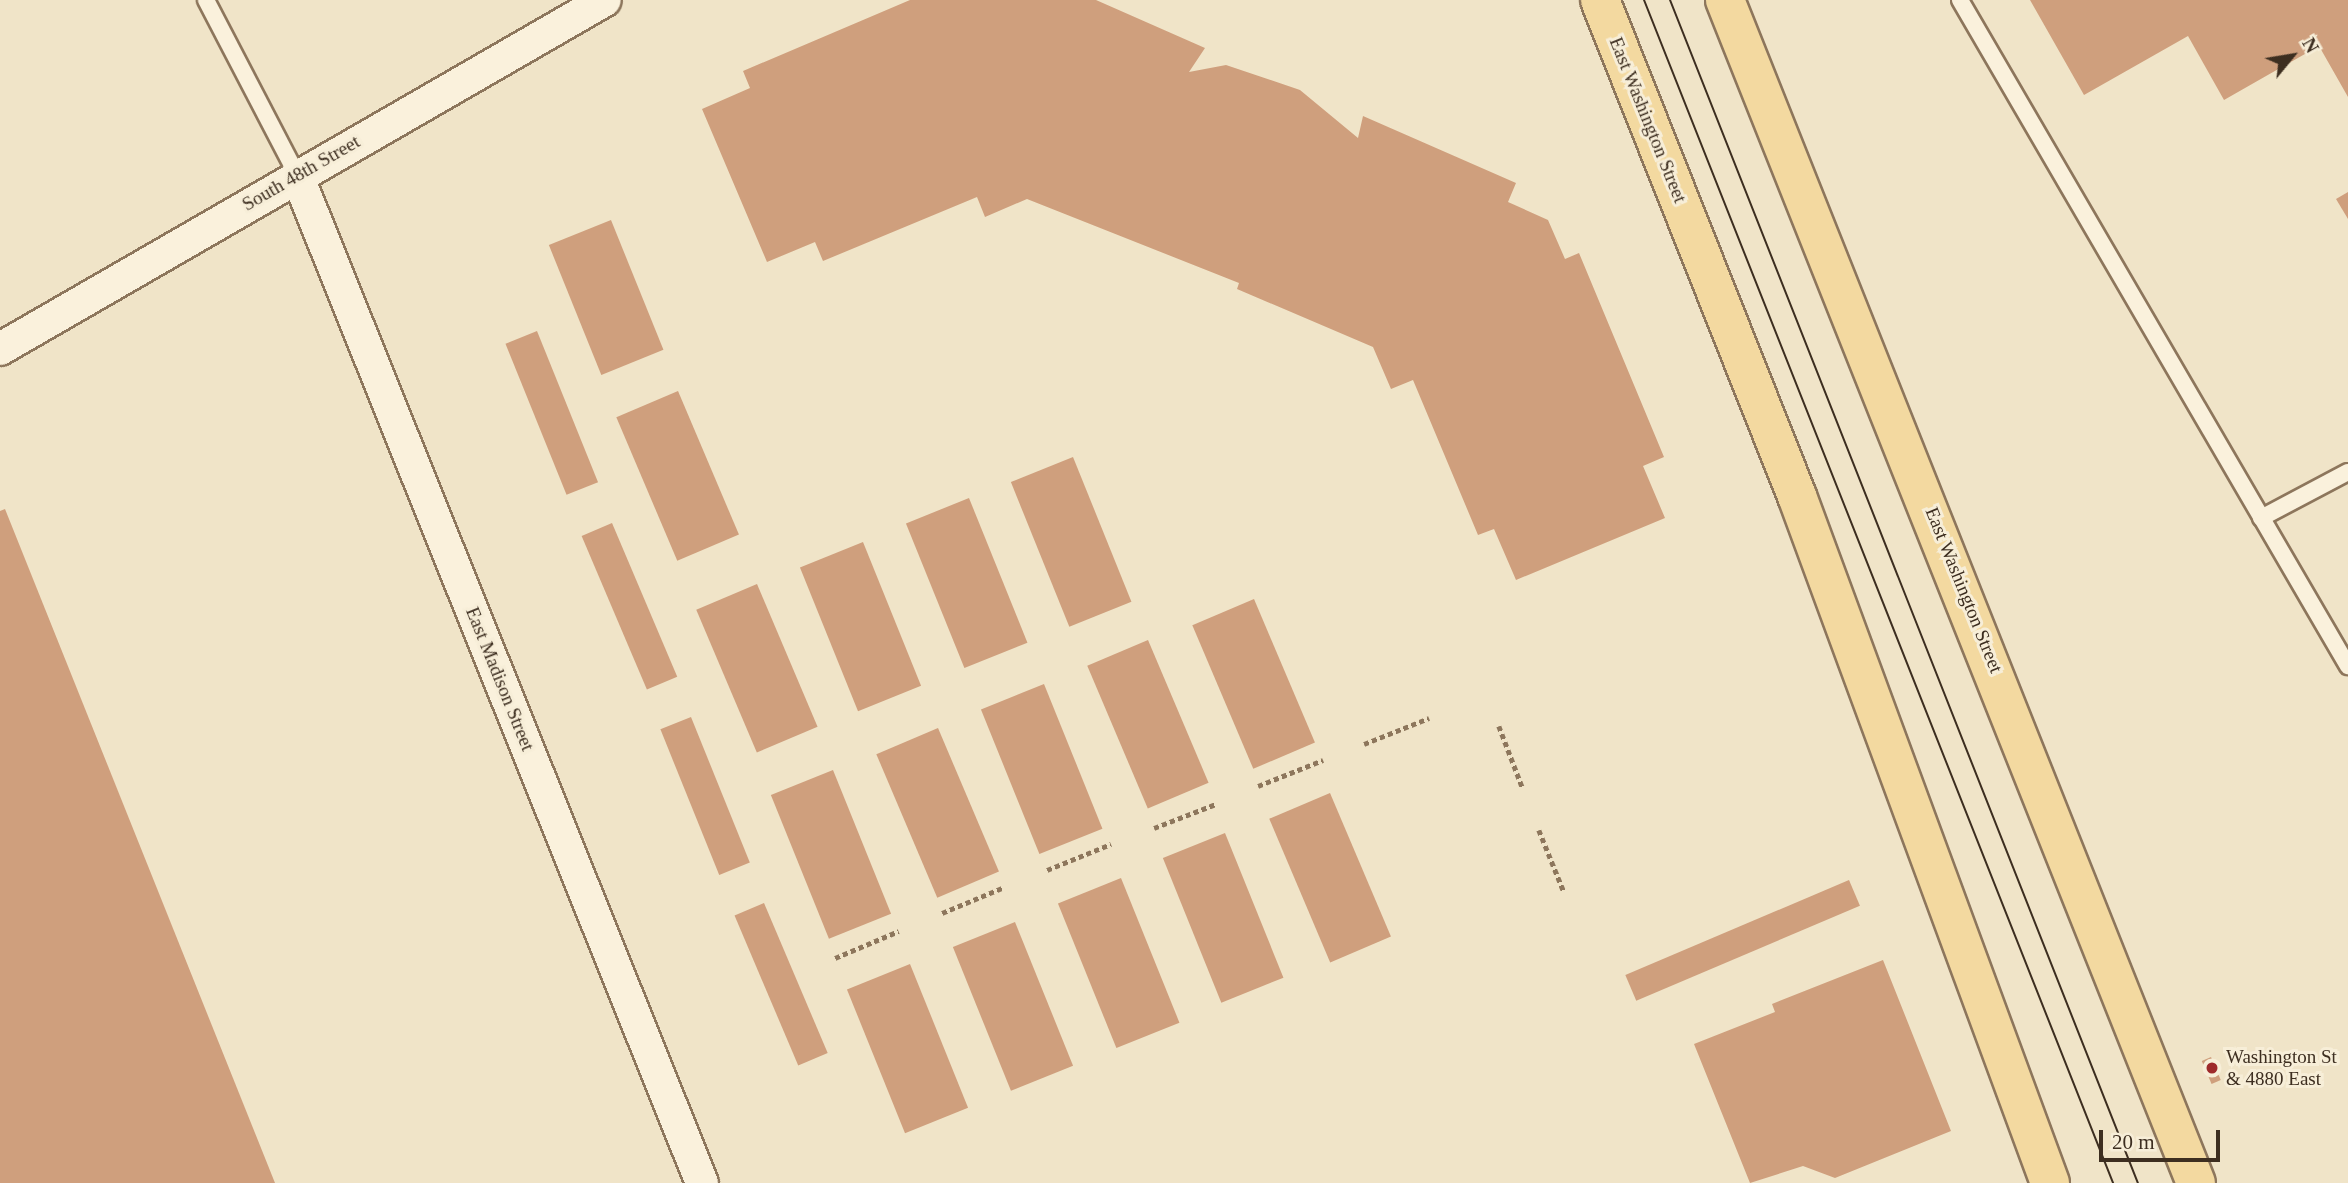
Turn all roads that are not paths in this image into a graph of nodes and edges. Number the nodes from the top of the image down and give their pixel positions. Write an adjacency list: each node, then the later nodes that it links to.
1 (206, 0): 6 (lane)
2 (605, 0): 6 (street, South 48th Street)
3 (1600, 0): 12 (main road, East Washington Street)
4 (1725, 0): 13 (main road, East Washington Street)
5 (1960, 0): 9 (lane)
6 (297, 175): 7 (street, South 48th Street); 11 (street, East Madison Street)
7 (0, 349)
8 (2348, 472): 9 (lane)
9 (2261, 518): 10 (lane)
10 (2348, 666)
11 (702, 1183)
12 (2050, 1183)
13 (2196, 1183)

